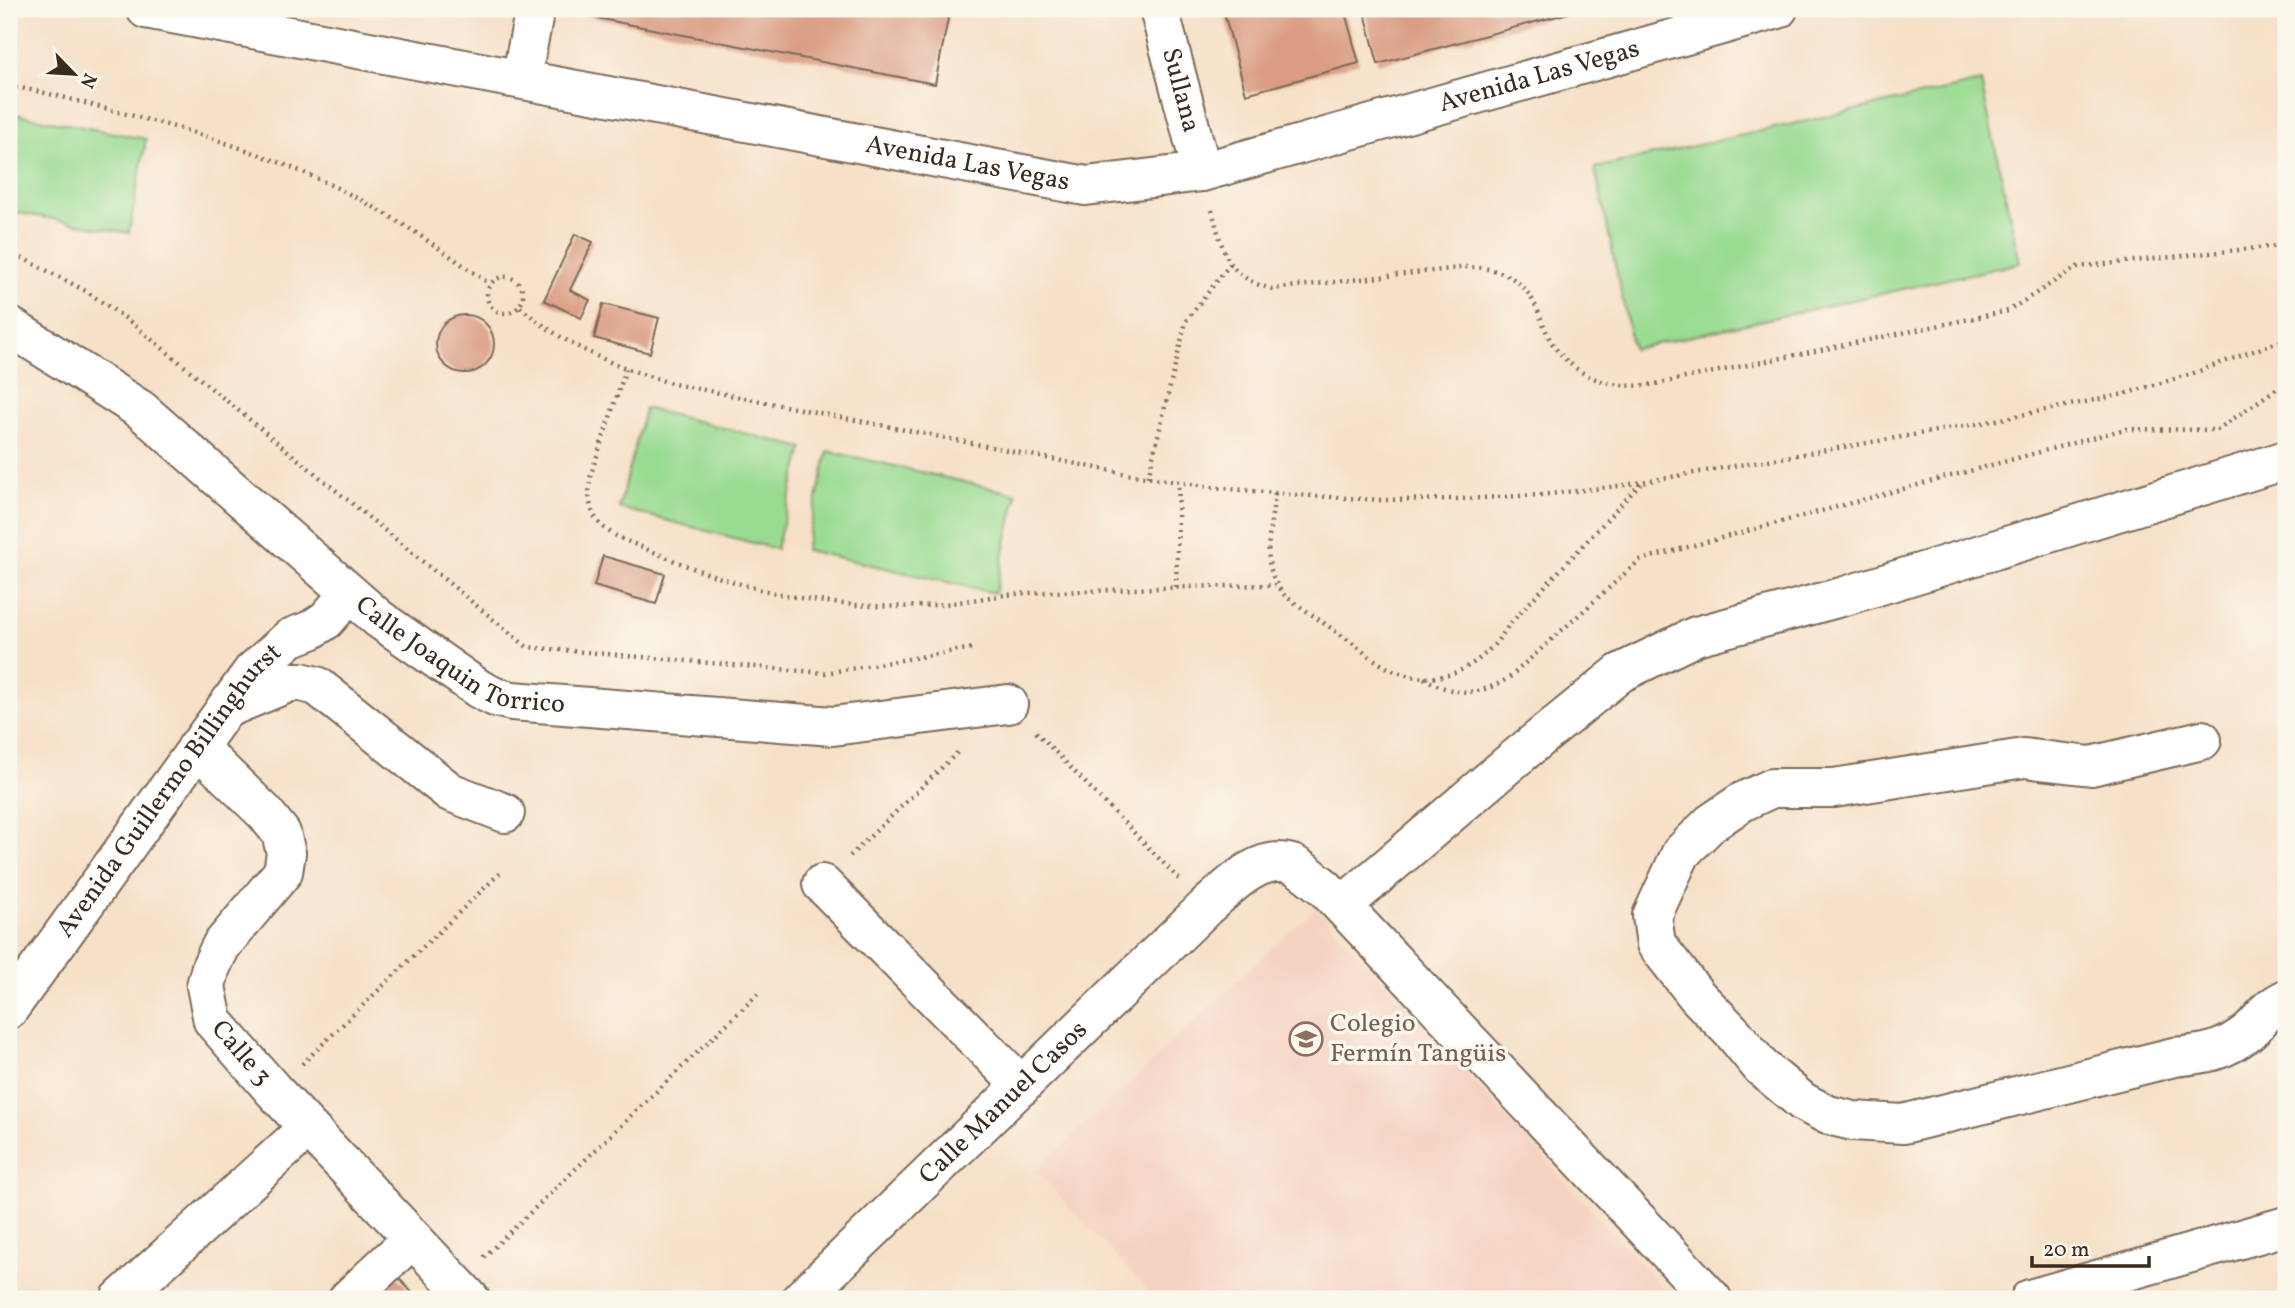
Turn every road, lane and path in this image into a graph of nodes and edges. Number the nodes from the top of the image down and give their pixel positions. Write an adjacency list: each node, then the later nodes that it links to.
1 (146, 9): 5 (street, Avenida Las Vegas)
2 (535, 9): 5 (street)
3 (1159, 9): 7 (street, Sullana)
4 (1778, 9): 7 (street, Avenida Las Vegas)
5 (521, 79): 7 (street, Avenida Las Vegas)
6 (9, 86): 11 (path)
7 (1202, 172): 10 (path)
8 (2286, 245): 10 (path)
9 (9, 251): 25 (path)
10 (1230, 264): 18 (path)
11 (490, 284): 12 (path); 12 (path)
12 (520, 307): 15 (path)
13 (9, 326): 24 (street, Calle Joaquin Torrico)
14 (2286, 339): 20 (path)
15 (626, 369): 18 (path); 23 (path)
16 (2286, 382): 26 (path)
17 (2286, 460): 34 (street)
18 (1148, 477): 19 (path)
19 (1179, 482): 21 (path); 23 (path)
20 (1641, 482): 21 (path); 26 (path)
21 (1275, 494): 22 (path)
22 (1275, 585): 23 (path); 26 (path)
23 (1176, 587)
24 (349, 594): 27 (street, Calle Joaquin Torrico); 28 (street, Avenida Guillermo Billinghurst)
25 (973, 648)
26 (1424, 678)
27 (1008, 704): 33 (path); 35 (path)
28 (225, 709): 30 (street, Avenida Guillermo Billinghurst); 31 (street)
29 (2202, 740): 37 (street)
30 (197, 747): 38 (street, Avenida Guillermo Billinghurst); 40 (street, Calle 3)
31 (505, 813)
32 (502, 871): 40 (path)
33 (822, 884): 39 (street)
34 (1342, 906): 35 (street, Calle Manuel Casos); 48 (street, Calle Manuel Casos)
35 (1206, 907): 39 (street, Calle Manuel Casos)
36 (758, 994): 44 (path)
37 (2286, 999)
38 (9, 1009)
39 (1021, 1086): 47 (street, Calle Manuel Casos)
40 (274, 1091): 41 (street, Calle 3)
41 (309, 1128): 43 (street, Calle 3); 45 (street)
42 (2286, 1226): 49 (street)
43 (412, 1239): 44 (street, Calle 3); 46 (street)
44 (463, 1292)
45 (120, 1299)
46 (348, 1299)
47 (801, 1299)
48 (1712, 1299)
49 (2030, 1299)

